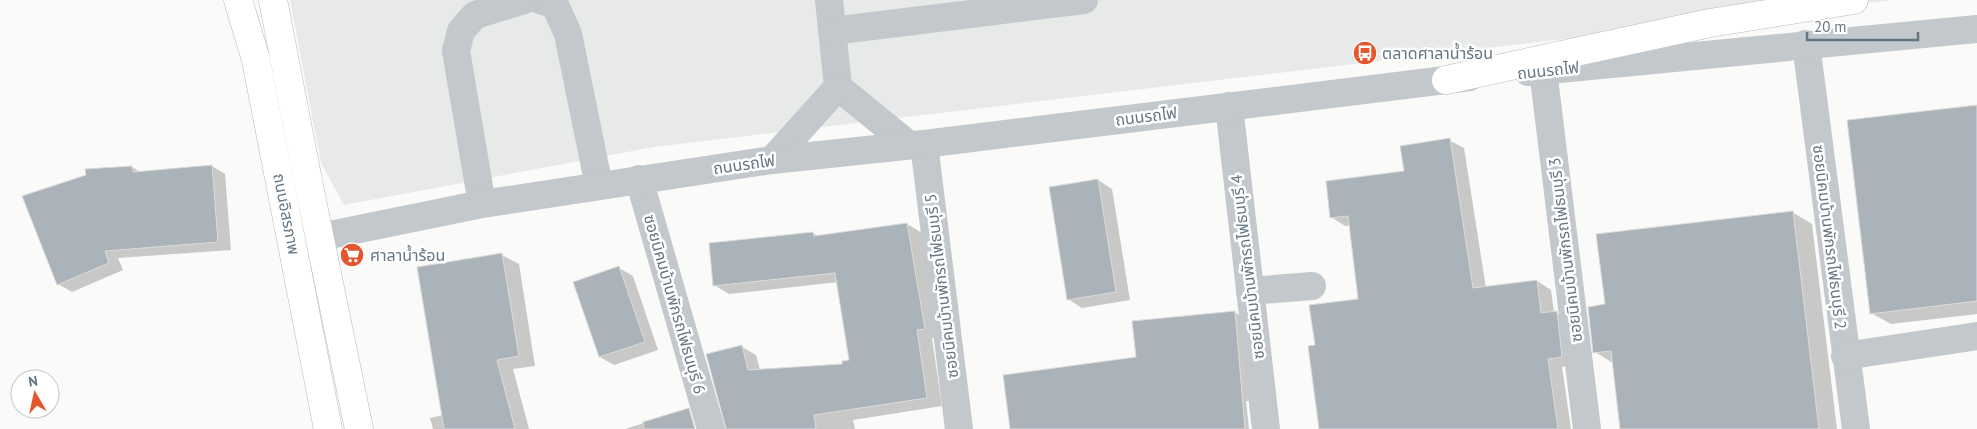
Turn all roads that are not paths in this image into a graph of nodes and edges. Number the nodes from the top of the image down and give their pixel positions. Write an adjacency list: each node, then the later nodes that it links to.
1 (238, 0): 21 (main road, ถนนอิสรภาพ)
2 (273, 0): 20 (main road)
3 (524, 0): 19 (street)
4 (540, 0): 18 (street)
5 (829, 0): 9 (street)
6 (1084, 0): 9 (street)
7 (1854, 0): 12 (main road)
8 (1977, 29): 10 (street, ถนนรถไฟ)
9 (832, 31): 13 (street)
10 (1806, 44): 11 (street, ถนนรถไฟ); 25 (street, ซอยนิคมบ้านพักรถไฟธนบุรี 2)
11 (1543, 70): 12 (street, ถนนรถไฟ); 31 (street, ซอยนิคมบ้านพักรถไฟธนบุรี 3)
12 (1446, 80): 14 (street, ถนนรถไฟ)
13 (838, 87): 15 (street); 16 (street)
14 (1229, 106): 15 (street, ถนนรถไฟ); 23 (street, ซอยนิคมบ้านพักรถไฟธนบุรี 4)
15 (916, 144): 16 (street, ถนนรถไฟ); 29 (street, ซอยนิคมบ้านพักรถไฟธนบุรี 5)
16 (772, 160): 17 (street, ถนนรถไฟ)
17 (639, 179): 18 (street, ถนนรถไฟ); 28 (street, ซอยนิคมบ้านพักรถไฟธนบุรี 6)
18 (599, 186): 19 (street, ถนนรถไฟ)
19 (482, 204): 20 (street, ถนนรถไฟ)
20 (320, 237): 21 (main road); 27 (main road)
21 (292, 242): 26 (main road, ถนนอิสรภาพ)
22 (1312, 286): 23 (street)
23 (1250, 290): 30 (street, ซอยนิคมบ้านพักรถไฟธนบุรี 4)
24 (1977, 336): 25 (street)
25 (1846, 356): 32 (street, ซอยนิคมบ้านพักรถไฟธนบุรี 2)
26 (328, 429)
27 (359, 429)
28 (711, 429)
29 (958, 429)
30 (1266, 429)
31 (1587, 429)
32 (1856, 429)

